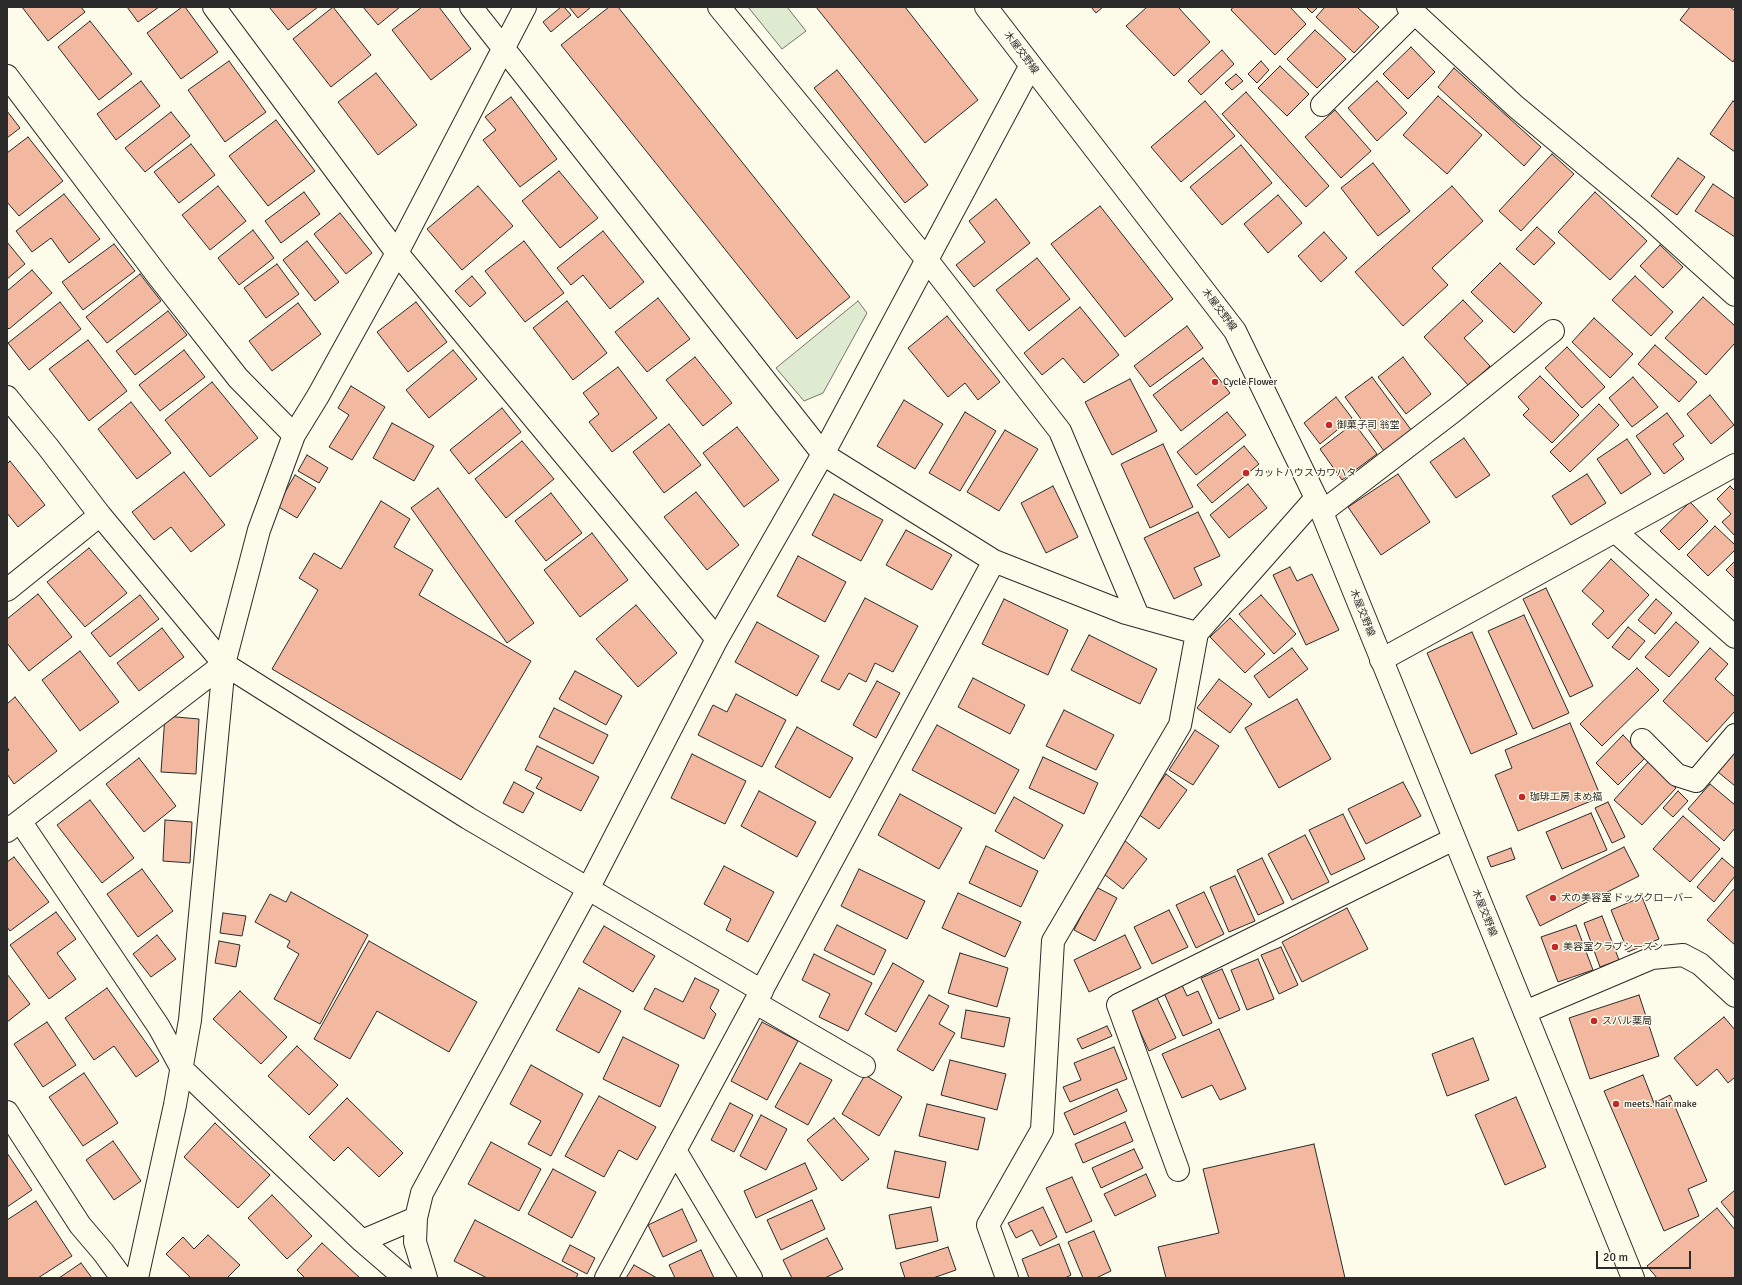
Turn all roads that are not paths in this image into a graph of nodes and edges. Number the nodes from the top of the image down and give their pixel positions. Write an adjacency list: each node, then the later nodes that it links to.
1 (214, 7): 11 (street)
2 (471, 7): 7 (street)
3 (525, 7): 7 (street)
4 (719, 7): 12 (street)
5 (986, 7): 8 (street, 木屋交野線)
6 (1412, 10): 10 (street); 13 (street)
7 (504, 47): 11 (street); 17 (street)
8 (1030, 67): 12 (street); 19 (street, 木屋交野線)
9 (7, 76): 16 (street)
10 (1322, 105)
11 (397, 254): 16 (street); 27 (street)
12 (927, 260): 17 (street); 24 (street)
13 (1733, 288)
14 (1553, 331): 19 (street)
15 (7, 397): 20 (street)
16 (294, 435): 29 (street)
17 (823, 454): 22 (street); 27 (street)
18 (1735, 465): 21 (street)
19 (1319, 505): 25 (street); 28 (street, 木屋交野線)
20 (100, 515): 23 (street); 29 (street)
21 (1616, 532): 26 (street); 28 (street)
22 (994, 560): 24 (street); 36 (street)
23 (7, 590)
24 (1138, 616): 25 (street)
25 (1197, 633): 51 (street)
26 (1735, 637)
27 (717, 640): 34 (street)
28 (1381, 660): 33 (street, 木屋交野線)
29 (224, 664): 32 (street); 34 (street); 39 (street)
30 (1735, 734): 31 (street)
31 (1642, 740)
32 (13, 826): 39 (street)
33 (1454, 839): 37 (street, 木屋交野線); 42 (street)
34 (588, 889): 36 (street); 43 (street)
35 (1735, 996): 37 (street)
36 (759, 997): 38 (street); 41 (street)
37 (1525, 1012): 52 (street, 木屋交野線)
38 (864, 1066)
39 (182, 1069): 44 (street); 46 (street)
40 (7, 1112): 45 (street)
41 (676, 1152): 49 (street); 50 (street)
42 (1178, 1170)
43 (416, 1218): 44 (street); 48 (street)
44 (362, 1241): 47 (street)
45 (122, 1278)
46 (137, 1278)
47 (405, 1278)
48 (426, 1278)
49 (606, 1278)
50 (751, 1278)
51 (1007, 1278)
52 (1632, 1278)

